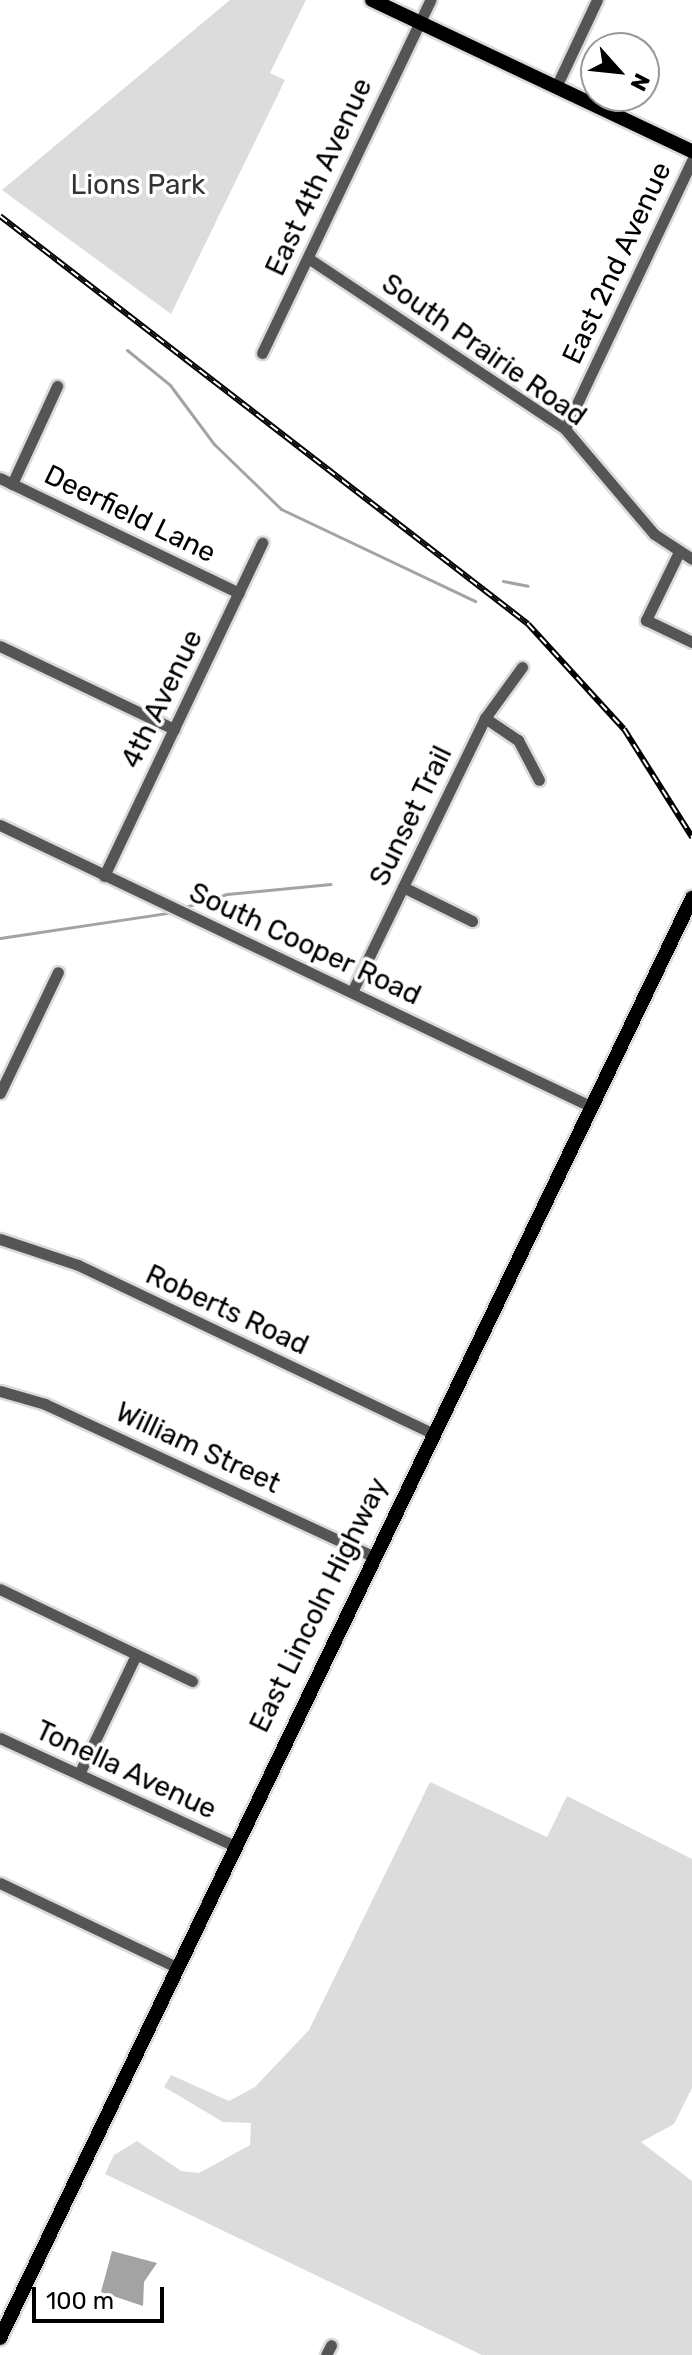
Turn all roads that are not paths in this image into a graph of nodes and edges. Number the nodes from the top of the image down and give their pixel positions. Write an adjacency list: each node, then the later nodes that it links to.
1 (372, 0): 4 (main road)
2 (430, 0): 4 (street, East 4th Avenue)
3 (597, 0): 5 (street)
4 (420, 22): 5 (main road); 8 (street, East 4th Avenue)
5 (556, 87): 6 (main road)
6 (692, 151)
7 (692, 160): 11 (street, East 2nd Avenue)
8 (308, 258): 9 (street, East 4th Avenue); 11 (street, South Prairie Road)
9 (262, 353)
10 (57, 386): 13 (street)
11 (565, 429): 15 (street, South Prairie Road)
12 (0, 478): 13 (street, Deerfield Lane)
13 (12, 484): 17 (street, Deerfield Lane)
14 (262, 543): 17 (street, 4th Avenue)
15 (679, 552): 16 (street, South Prairie Road); 18 (street)
16 (692, 559)
17 (239, 593): 22 (street, 4th Avenue)
18 (692, 642)
19 (0, 646): 22 (street)
20 (522, 667): 21 (street, Sunset Trail)
21 (485, 718): 23 (street); 26 (street, Sunset Trail)
22 (174, 729): 25 (street, 4th Avenue)
23 (539, 780)
24 (0, 825): 25 (street, South Cooper Road)
25 (104, 876): 30 (street, South Cooper Road)
26 (403, 887): 28 (street); 30 (street, Sunset Trail)
27 (692, 898): 32 (main road, East Lincoln Highway)
28 (472, 921)
29 (58, 972): 31 (street)
30 (352, 992): 32 (street, South Cooper Road)
31 (0, 1093)
32 (590, 1106): 35 (main road, East Lincoln Highway)
33 (0, 1239): 35 (street, Roberts Road)
34 (0, 1391): 36 (street, William Street)
35 (430, 1432): 36 (main road, East Lincoln Highway)
36 (373, 1556): 42 (main road, East Lincoln Highway)
37 (0, 1589): 38 (street)
38 (136, 1655): 39 (street); 41 (street)
39 (192, 1681)
40 (0, 1738): 41 (street, Tonella Avenue)
41 (79, 1774): 42 (street, Tonella Avenue)
42 (233, 1845): 44 (main road, East Lincoln Highway)
43 (0, 1883): 44 (street)
44 (176, 1967): 45 (main road, East Lincoln Highway)
45 (0, 2338)

